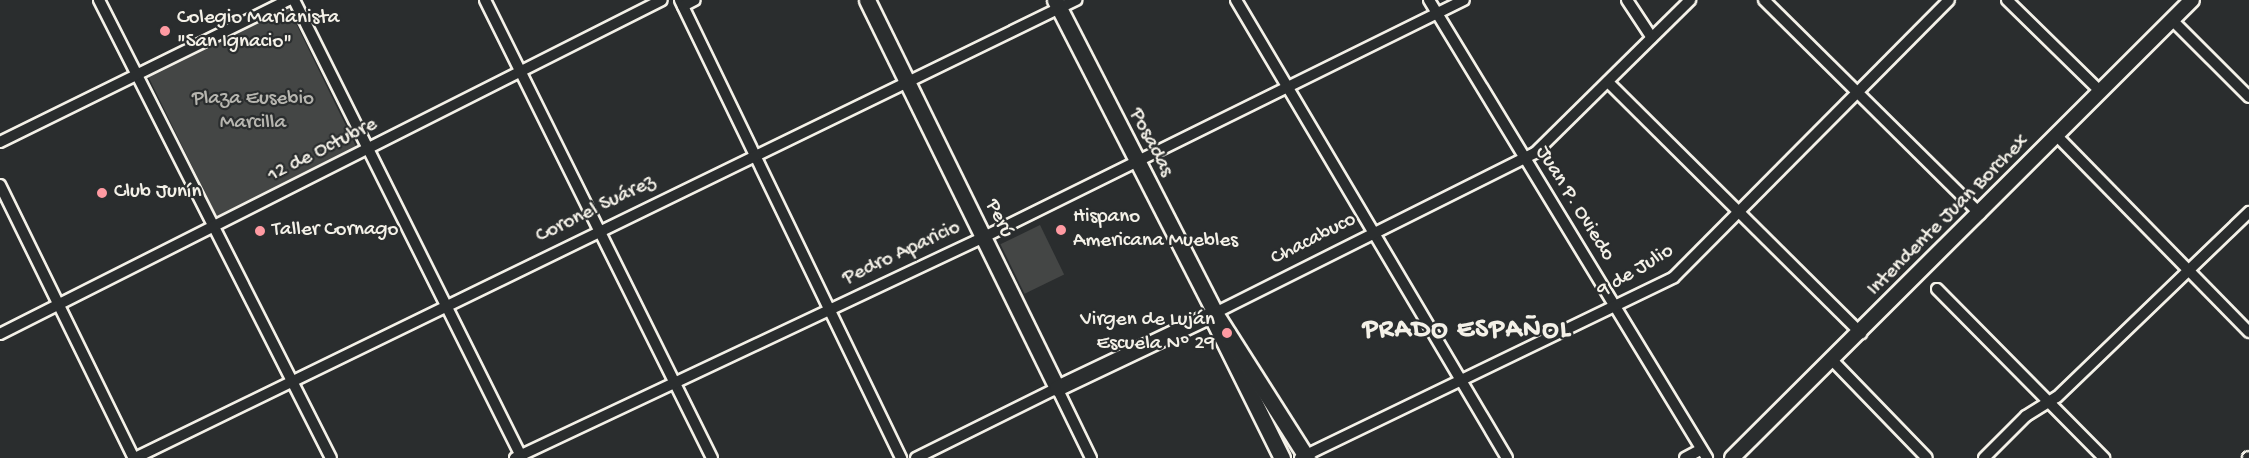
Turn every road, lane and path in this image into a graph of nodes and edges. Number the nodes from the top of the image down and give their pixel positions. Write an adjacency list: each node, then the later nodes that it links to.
1 (99, 0): 24 (street)
2 (289, 0): 24 (street)
3 (294, 0): 33 (street)
4 (485, 0): 23 (street)
5 (662, 0): 23 (street, 12 de Octubre)
6 (695, 0): 18 (street)
7 (867, 0): 25 (main road, Perú)
8 (1076, 0): 19 (street, Coronel Suárez)
9 (1236, 0): 27 (street)
10 (1429, 0): 20 (street, Juan P. Oviedo)
11 (1464, 0): 20 (street, Pedro Aparicio)
12 (1628, 0): 22 (street)
13 (1690, 0): 22 (street, Chacabuco)
14 (1764, 0): 29 (street)
15 (1949, 0): 29 (street, 9 de Julio)
16 (2007, 0): 28 (street)
17 (2192, 0): 21 (street, Intendente Juan Borchex)
18 (681, 3): 34 (street)
19 (1057, 4): 25 (street, Coronel Suárez); 36 (main road, Posadas)
20 (1437, 14): 27 (street, Pedro Aparicio); 35 (street, Juan P. Oviedo)
21 (2172, 20): 28 (street, Intendente Juan Borchex); 30 (street)
22 (1652, 38): 26 (street, Chacabuco)
23 (521, 72): 33 (street, 12 de Octubre); 42 (street)
24 (138, 75): 32 (street); 41 (street)
25 (907, 81): 34 (street, Coronel Suárez); 44 (main road, Perú)
26 (1610, 84): 35 (street, Chacabuco); 38 (street)
27 (1288, 89): 36 (street, Pedro Aparicio); 43 (street)
28 (2100, 92): 31 (street, Intendente Juan Borchex)
29 (1859, 95): 38 (street, 9 de Julio); 40 (street)
30 (2249, 97)
31 (2058, 137): 40 (street, Intendente Juan Borchex); 45 (street)
32 (0, 142)
33 (368, 150): 41 (street, 12 de Octubre); 48 (street)
34 (755, 155): 42 (street, Coronel Suárez); 50 (street)
35 (1523, 160): 43 (street, Chacabuco); 49 (street, Juan P. Oviedo)
36 (1136, 163): 44 (street, Pedro Aparicio); 51 (main road, Posadas)
37 (0, 185): 47 (street)
38 (1741, 212): 49 (street, 9 de Julio); 53 (street)
39 (2249, 212): 45 (street)
40 (1980, 214): 53 (street, Intendente Juan Borchex)
41 (217, 226): 47 (street, 12 de Octubre); 57 (street)
42 (600, 230): 48 (street, Coronel Suárez); 58 (street)
43 (1373, 234): 51 (street, Chacabuco); 56 (street)
44 (984, 237): 50 (street, Pedro Aparicio); 59 (main road, Perú)
45 (2188, 270): 52 (street); 60 (street)
46 (1937, 289): 60 (street)
47 (59, 305): 54 (street, 12 de Octubre); 64 (street)
48 (444, 306): 57 (street, Coronel Suárez); 62 (street)
49 (1617, 308): 56 (street, 9 de Julio); 61 (street, Juan P. Oviedo)
50 (830, 310): 58 (street, Pedro Aparicio); 67 (street)
51 (1213, 314): 59 (main road, Chacabuco); 63 (main road, Posadas); 70 (main road, Posadas)
52 (2249, 332)
53 (1861, 333): 55 (street, Intendente Juan Borchex)
54 (0, 334)
55 (1832, 360): 73 (street, Intendente Juan Borchex); 74 (street)
56 (1461, 380): 63 (street, 9 de Julio); 71 (street)
57 (293, 381): 64 (street, Coronel Suárez); 65 (street)
58 (675, 383): 62 (street, Pedro Aparicio); 66 (street)
59 (1057, 388): 68 (street, Chacabuco); 69 (street, Perú)
60 (2048, 402): 75 (street); 76 (street)
61 (1704, 454): 72 (street)
62 (519, 457)
63 (1305, 457)
64 (135, 458)
65 (331, 458)
66 (711, 458)
67 (901, 458)
68 (916, 458)
69 (1091, 458)
70 (1282, 458)
71 (1507, 458)
72 (1685, 458)
73 (1732, 458)
74 (1927, 458)
75 (1984, 458)
76 (2104, 458)

